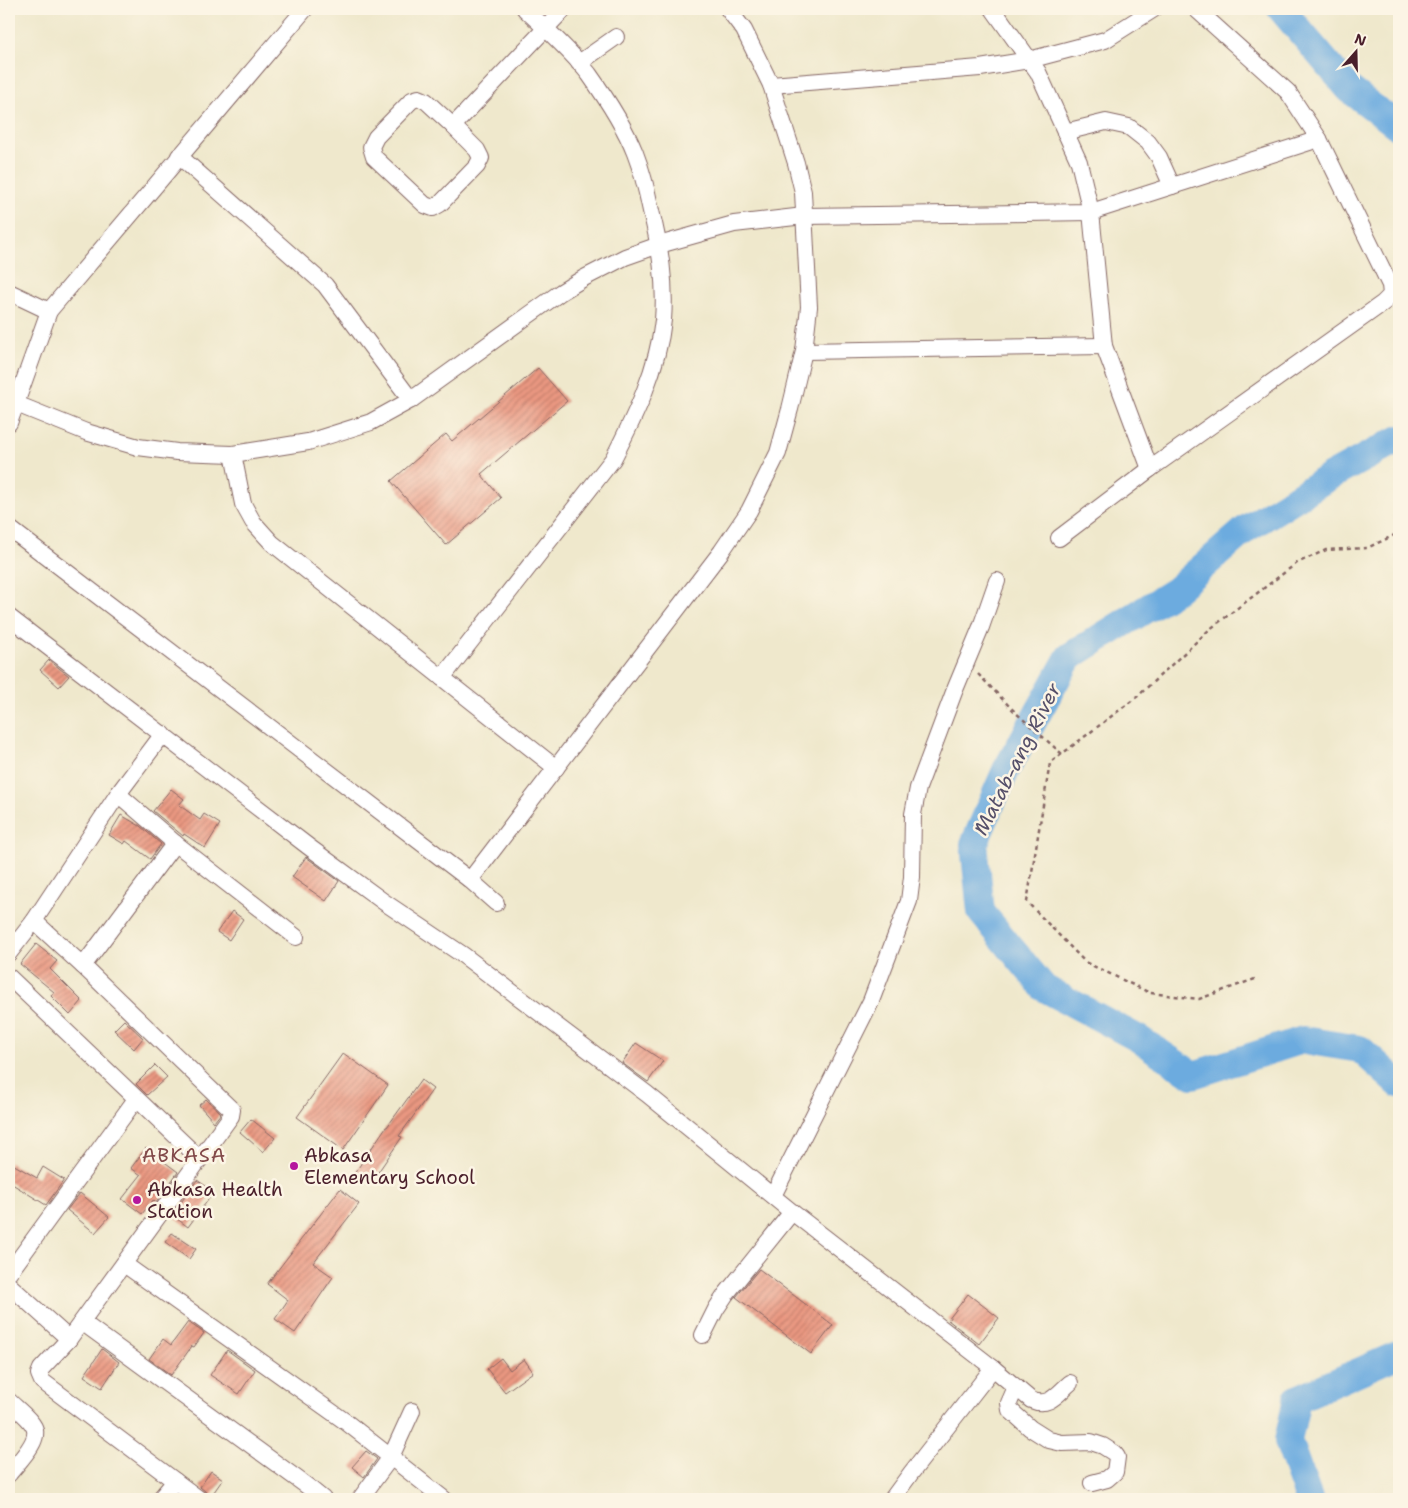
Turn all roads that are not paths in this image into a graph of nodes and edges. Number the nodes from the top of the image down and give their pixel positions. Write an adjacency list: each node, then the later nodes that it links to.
1 (305, 9): 16 (street)
2 (525, 9): 8 (street)
3 (564, 9): 8 (street)
4 (728, 9): 12 (street)
5 (993, 9): 10 (street)
6 (1154, 9): 10 (street)
7 (1196, 9): 15 (street)
8 (546, 29): 11 (street); 13 (street)
9 (616, 37): 11 (street)
10 (1029, 60): 12 (street); 14 (street)
11 (580, 63): 20 (street)
12 (771, 85): 19 (street)
13 (453, 126): 13 (street)
14 (1065, 132): 17 (street); 18 (street)
15 (1320, 140): 17 (street); 29 (street)
16 (179, 156): 22 (street); 25 (street)
17 (1172, 186): 18 (street)
18 (1091, 212): 19 (street); 23 (street)
19 (804, 216): 20 (street); 24 (street)
20 (660, 245): 25 (street); 34 (street)
21 (9, 292): 22 (street)
22 (49, 311): 26 (street)
23 (1104, 346): 24 (street); 29 (street)
24 (804, 352): 36 (street)
25 (411, 400): 28 (street)
26 (12, 402): 27 (street); 28 (street)
27 (9, 423)
28 (233, 454): 34 (street)
29 (1150, 469): 31 (street)
30 (9, 528): 39 (street)
31 (1059, 538)
32 (997, 581): 48 (street)
33 (9, 617): 35 (street)
34 (442, 678): 36 (street)
35 (163, 734): 37 (street); 48 (street)
36 (556, 768): 39 (street)
37 (118, 794): 38 (street); 41 (street)
38 (176, 843): 42 (street); 44 (street)
39 (470, 880): 40 (street)
40 (496, 903)
41 (34, 921): 43 (street); 44 (street)
42 (296, 936)
43 (9, 953)
44 (83, 966): 47 (street)
45 (9, 977): 46 (street)
46 (136, 1099): 47 (street); 51 (street)
47 (200, 1159): 50 (street)
48 (773, 1196): 49 (street)
49 (792, 1212): 54 (street); 56 (street)
50 (124, 1264): 53 (street); 61 (street)
51 (9, 1273)
52 (9, 1286): 55 (street)
53 (82, 1322): 55 (street); 67 (street)
54 (703, 1334)
55 (69, 1339): 63 (street)
56 (994, 1368): 58 (street); 70 (street)
57 (1070, 1383): 58 (street)
58 (1016, 1387): 64 (street)
59 (9, 1401): 62 (street)
60 (412, 1411): 61 (street)
61 (391, 1457): 68 (street); 69 (street)
62 (9, 1474)
63 (175, 1481): 65 (street); 66 (street)
64 (1092, 1483)
65 (160, 1499)
66 (199, 1499)
67 (323, 1499)
68 (360, 1499)
69 (444, 1499)
70 (892, 1499)

